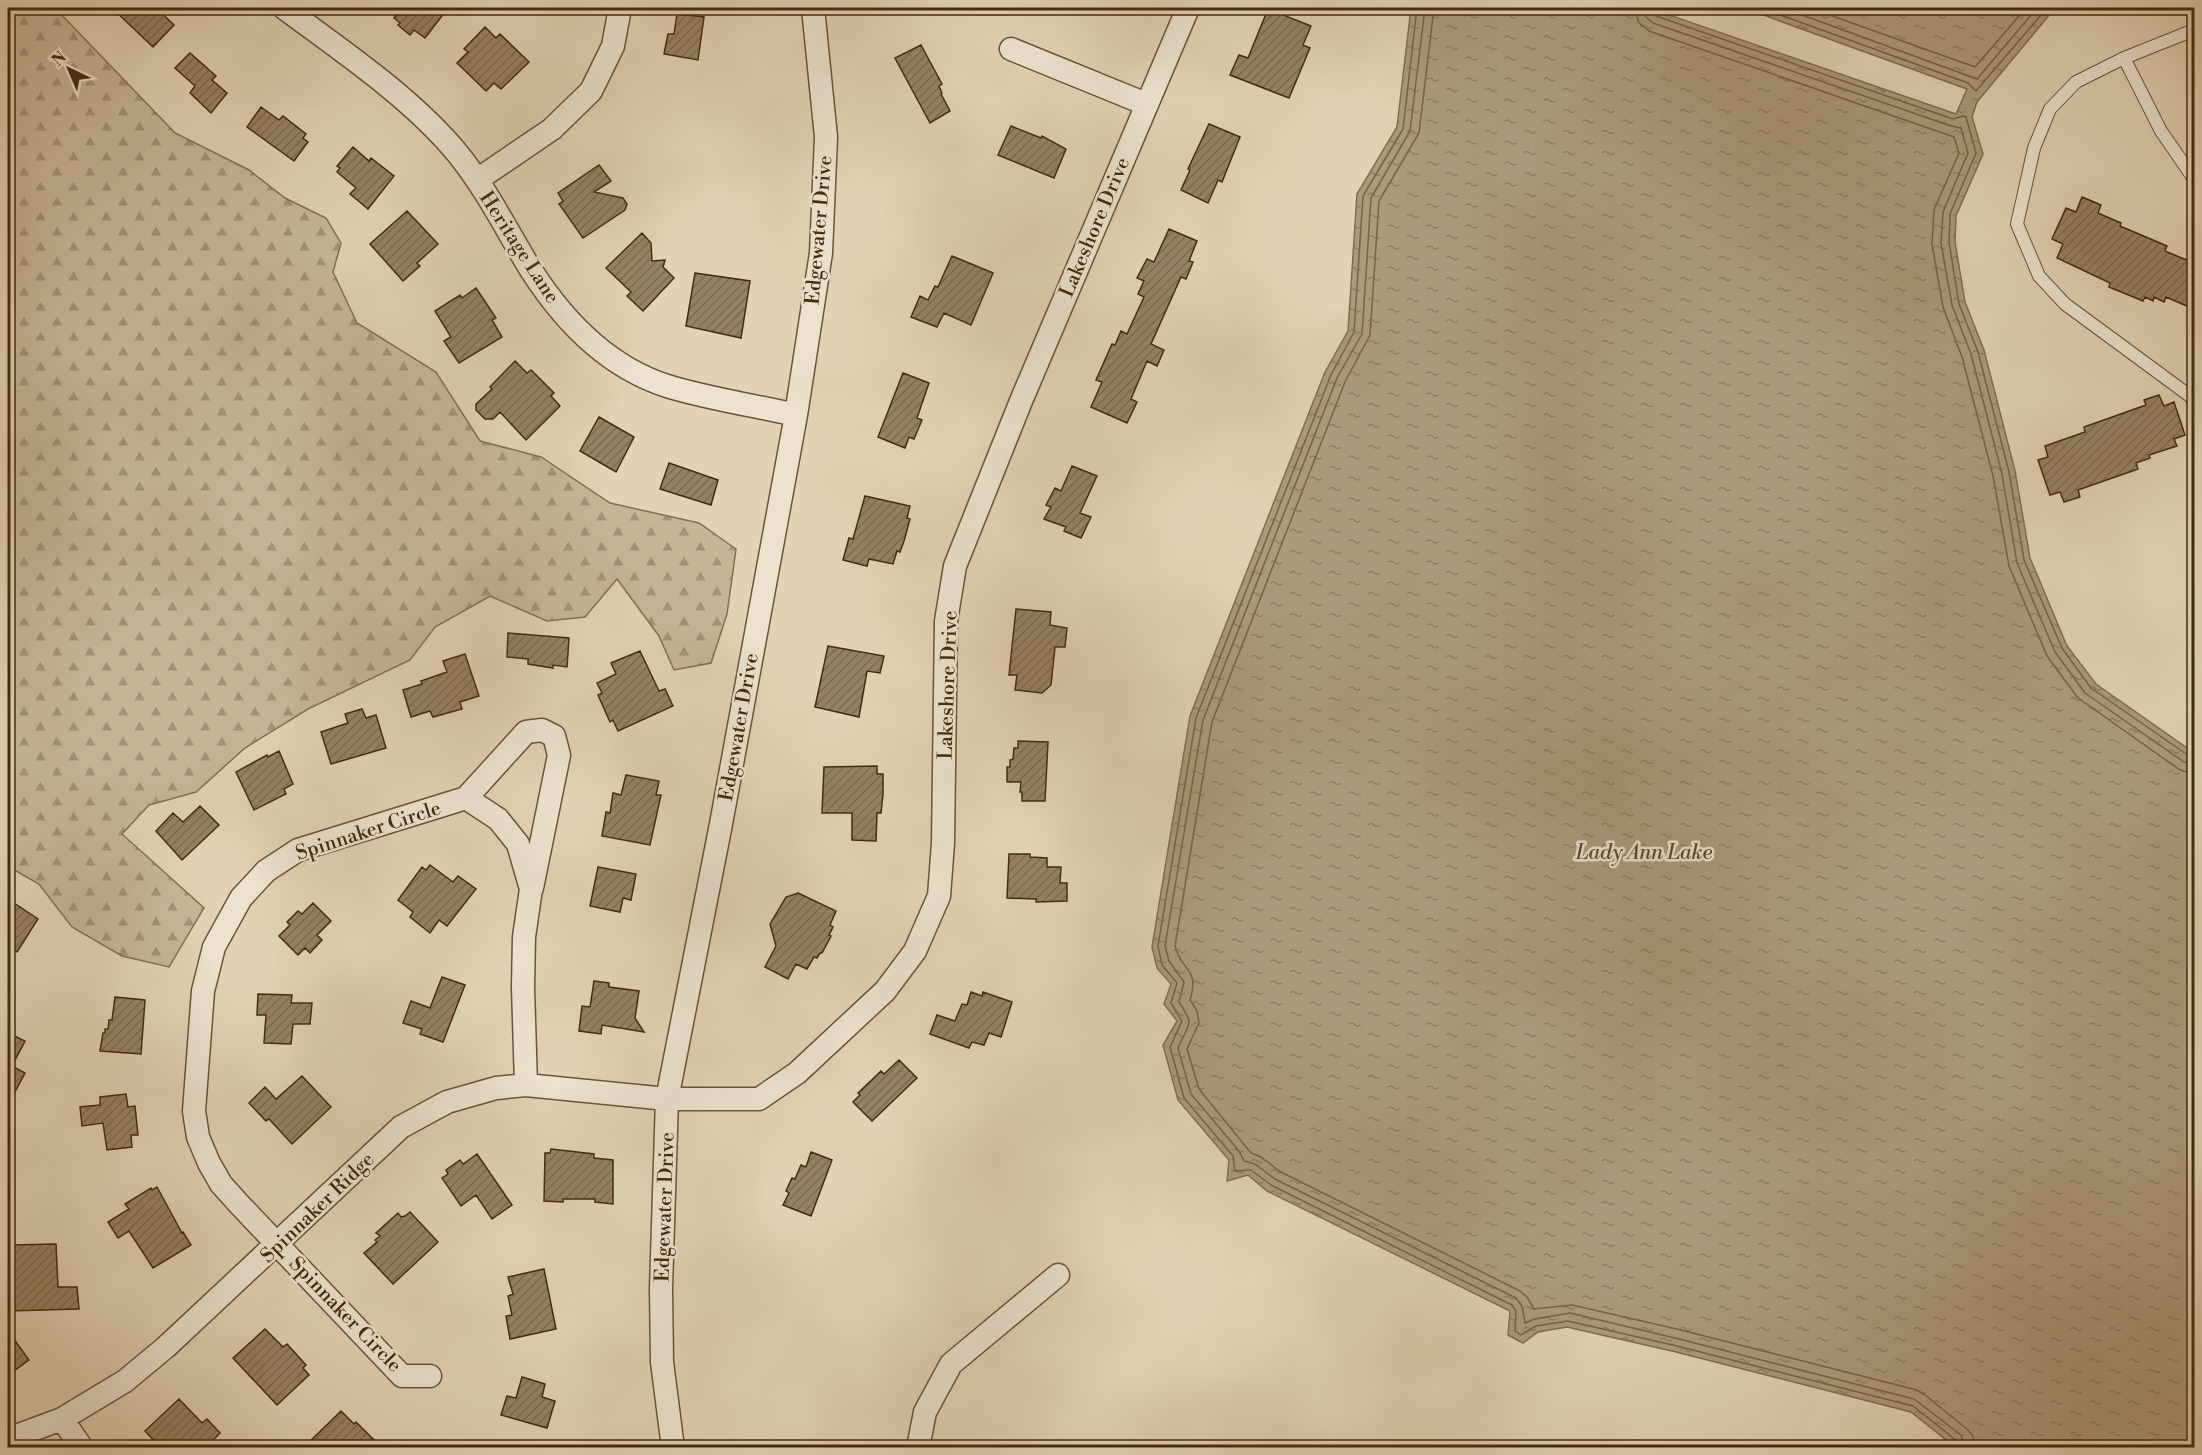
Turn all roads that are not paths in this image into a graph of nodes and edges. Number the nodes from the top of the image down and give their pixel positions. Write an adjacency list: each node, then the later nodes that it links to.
1 (284, 8): 10 (street, Heritage Lane)
2 (620, 8): 10 (street)
3 (813, 8): 12 (street, Edgewater Drive)
4 (1188, 8): 8 (street, Lakeshore Drive)
5 (2194, 30): 7 (lane)
6 (1011, 49): 8 (street)
7 (2124, 58): 9 (lane); 11 (lane)
8 (1146, 104): 16 (street, Lakeshore Drive)
9 (2194, 179)
10 (477, 180): 12 (street, Heritage Lane)
11 (2194, 402)
12 (796, 415): 16 (street, Edgewater Drive)
13 (466, 798): 14 (street, Spinnaker Circle); 14 (street); 17 (street, Spinnaker Circle)
14 (531, 889): 15 (street, Spinnaker Circle)
15 (526, 1085): 16 (street, Spinnaker Ridge); 17 (street, Spinnaker Ridge)
16 (667, 1099): 23 (street, Edgewater Drive)
17 (279, 1244): 19 (street, Spinnaker Circle); 20 (street, Spinnaker Ridge)
18 (1058, 1275): 24 (street)
19 (430, 1376)
20 (62, 1419): 21 (street, Spinnaker Ridge); 22 (street)
21 (8, 1439)
22 (82, 1448)
23 (673, 1448)
24 (918, 1448)

